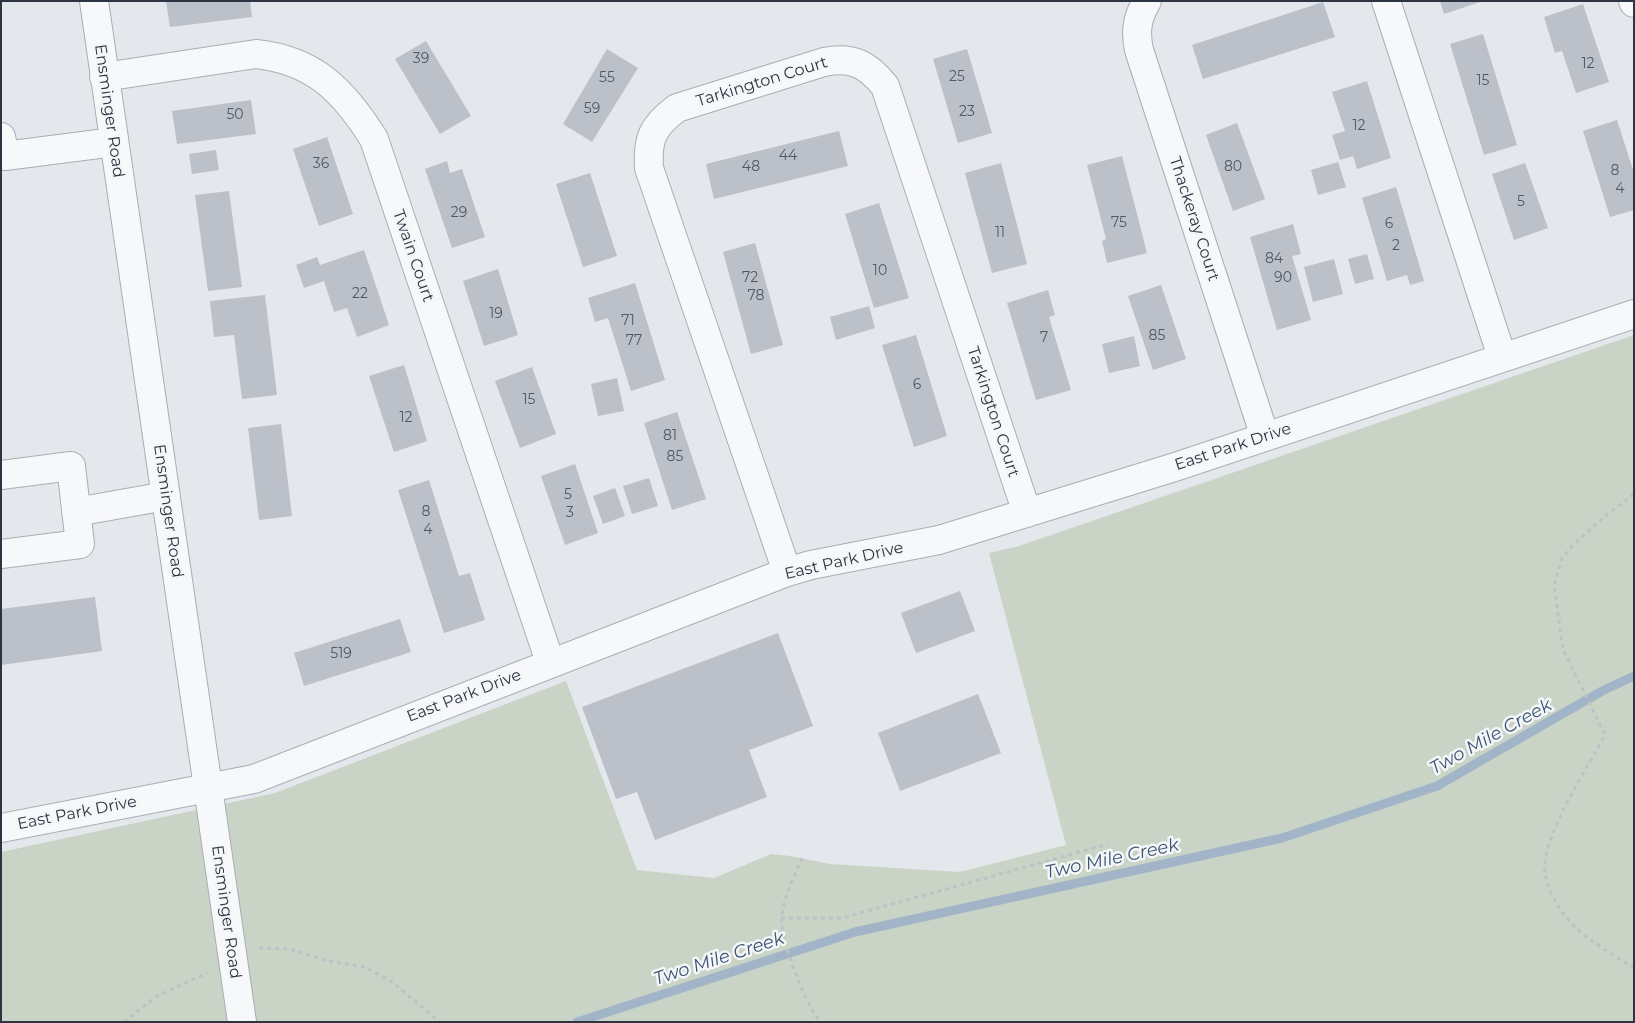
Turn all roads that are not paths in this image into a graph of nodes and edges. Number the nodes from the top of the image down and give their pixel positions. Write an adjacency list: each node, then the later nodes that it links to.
1 (94, 1): 4 (street, Ensminger Road)
2 (1147, 1): 9 (street, Thackeray Court)
3 (1386, 1): 8 (street)
4 (104, 77): 6 (street, Ensminger Road); 16 (street, Twain Court)
5 (1, 137): 6 (street)
6 (114, 142): 11 (street, Ensminger Road)
7 (1634, 314): 8 (street, East Park Drive)
8 (1502, 358): 9 (street, East Park Drive)
9 (1265, 436): 13 (street, East Park Drive)
10 (1, 475): 12 (street)
11 (166, 496): 12 (street); 17 (street, Ensminger Road)
12 (76, 512): 14 (street)
13 (1027, 514): 15 (street, East Park Drive); 15 (street, Tarkington Court)
14 (1, 554)
15 (787, 572): 16 (street, East Park Drive)
16 (550, 662): 17 (street, East Park Drive)
17 (208, 787): 18 (street, East Park Drive); 19 (street, Ensminger Road)
18 (1, 828)
19 (242, 1022)

